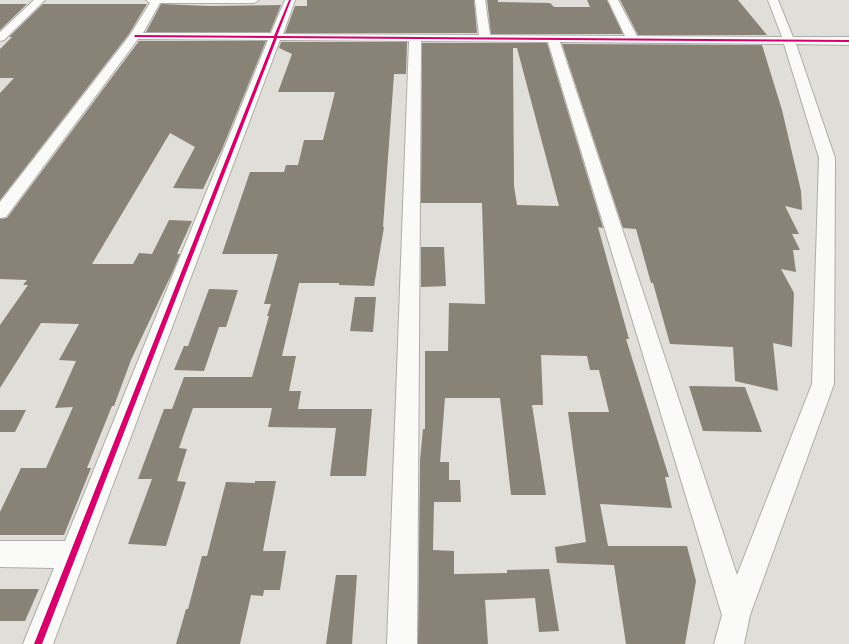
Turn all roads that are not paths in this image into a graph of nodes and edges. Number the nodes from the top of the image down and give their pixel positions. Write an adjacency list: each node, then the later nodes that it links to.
1 (40, 0): 12 (street)
2 (151, 0): 3 (street)
3 (157, 0): 4 (street); 10 (street)
4 (254, 0)
5 (290, 0): 11 (street)
6 (480, 0): 14 (street)
7 (613, 0): 16 (street)
8 (768, 3): 9 (street)
9 (787, 34): 16 (street); 17 (street); 21 (street)
10 (135, 36): 11 (street); 18 (street)
11 (276, 37): 13 (street); 20 (street)
12 (0, 38)
13 (415, 38): 14 (street); 23 (street)
14 (485, 38): 15 (street)
15 (553, 39): 16 (street); 21 (street)
16 (634, 40)
17 (849, 41)
18 (0, 213)
19 (0, 554): 20 (street)
20 (73, 555): 22 (street)
21 (736, 615): 24 (street)
22 (38, 644)
23 (402, 644)
24 (731, 644)

